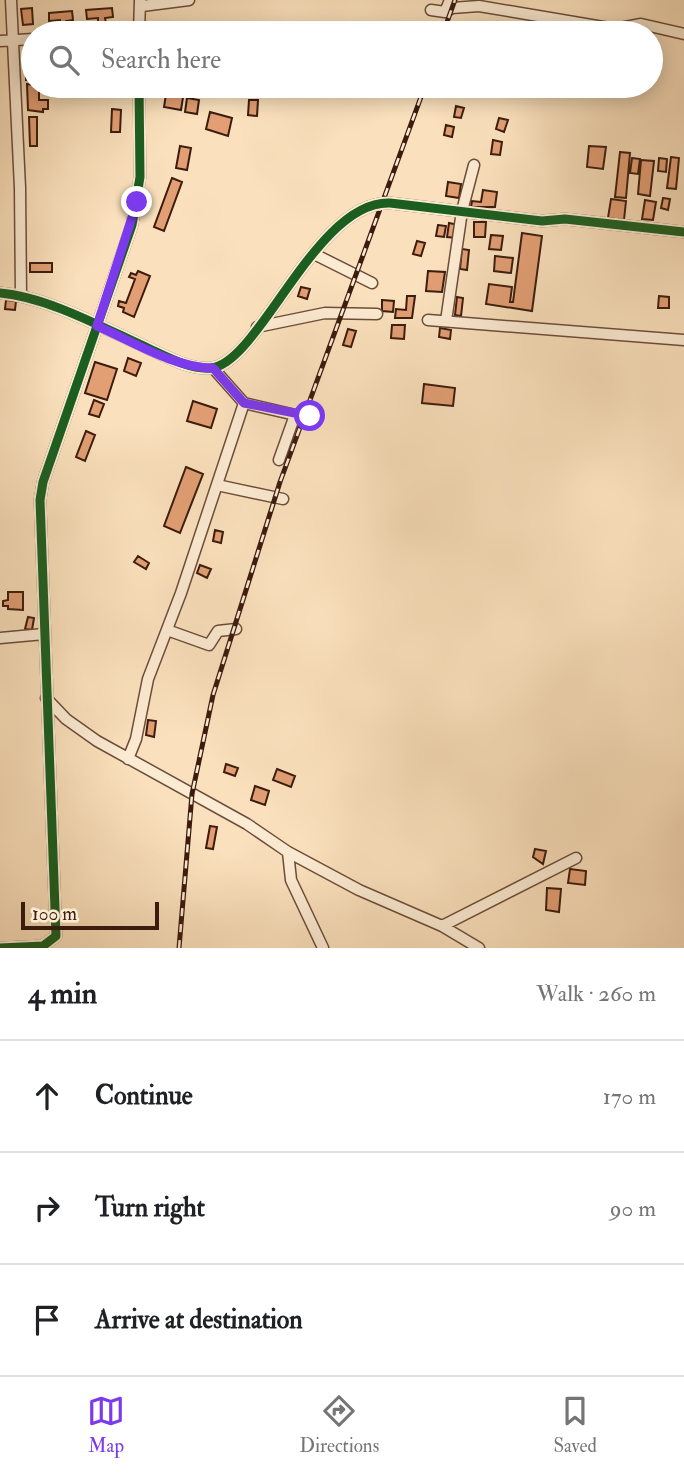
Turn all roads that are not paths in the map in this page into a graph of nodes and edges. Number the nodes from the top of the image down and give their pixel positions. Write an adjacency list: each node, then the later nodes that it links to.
1 (11, 0): 12 (street)
2 (189, 0): 4 (street)
3 (450, 0): 7 (street)
4 (141, 3): 8 (street)
5 (476, 3): 7 (street); 9 (street)
6 (431, 10): 7 (street)
7 (445, 12)
8 (140, 21)
9 (572, 21)
10 (663, 29): 11 (street)
11 (684, 34)
12 (12, 40): 13 (street); 14 (street); 22 (street)
13 (21, 40)
14 (0, 41)
15 (139, 98): 26 (street)
16 (474, 165): 17 (street)
17 (462, 211): 18 (street); 19 (street); 25 (street)
18 (684, 232)
19 (314, 254): 20 (street); 27 (street)
20 (372, 284)
21 (0, 293): 22 (street)
22 (21, 296): 26 (street)
23 (377, 314): 27 (street)
24 (428, 320): 25 (street)
25 (446, 321): 28 (street)
26 (97, 326): 29 (street); 38 (street)
27 (257, 327): 29 (street)
28 (684, 340)
29 (213, 368): 30 (street)
30 (244, 403): 32 (street); 34 (street)
31 (314, 411): 32 (street)
32 (295, 415): 33 (street)
33 (279, 460)
34 (217, 485): 35 (street); 37 (street)
35 (283, 499)
36 (236, 629): 37 (street)
37 (167, 630): 41 (street)
38 (44, 634): 39 (street); 40 (street)
39 (0, 638)
40 (46, 698): 41 (street); 45 (street)
41 (128, 759): 42 (street)
42 (288, 852): 44 (street); 46 (street)
43 (576, 858): 44 (street)
44 (442, 926): 47 (street)
45 (0, 948)
46 (324, 948)
47 (479, 948)

